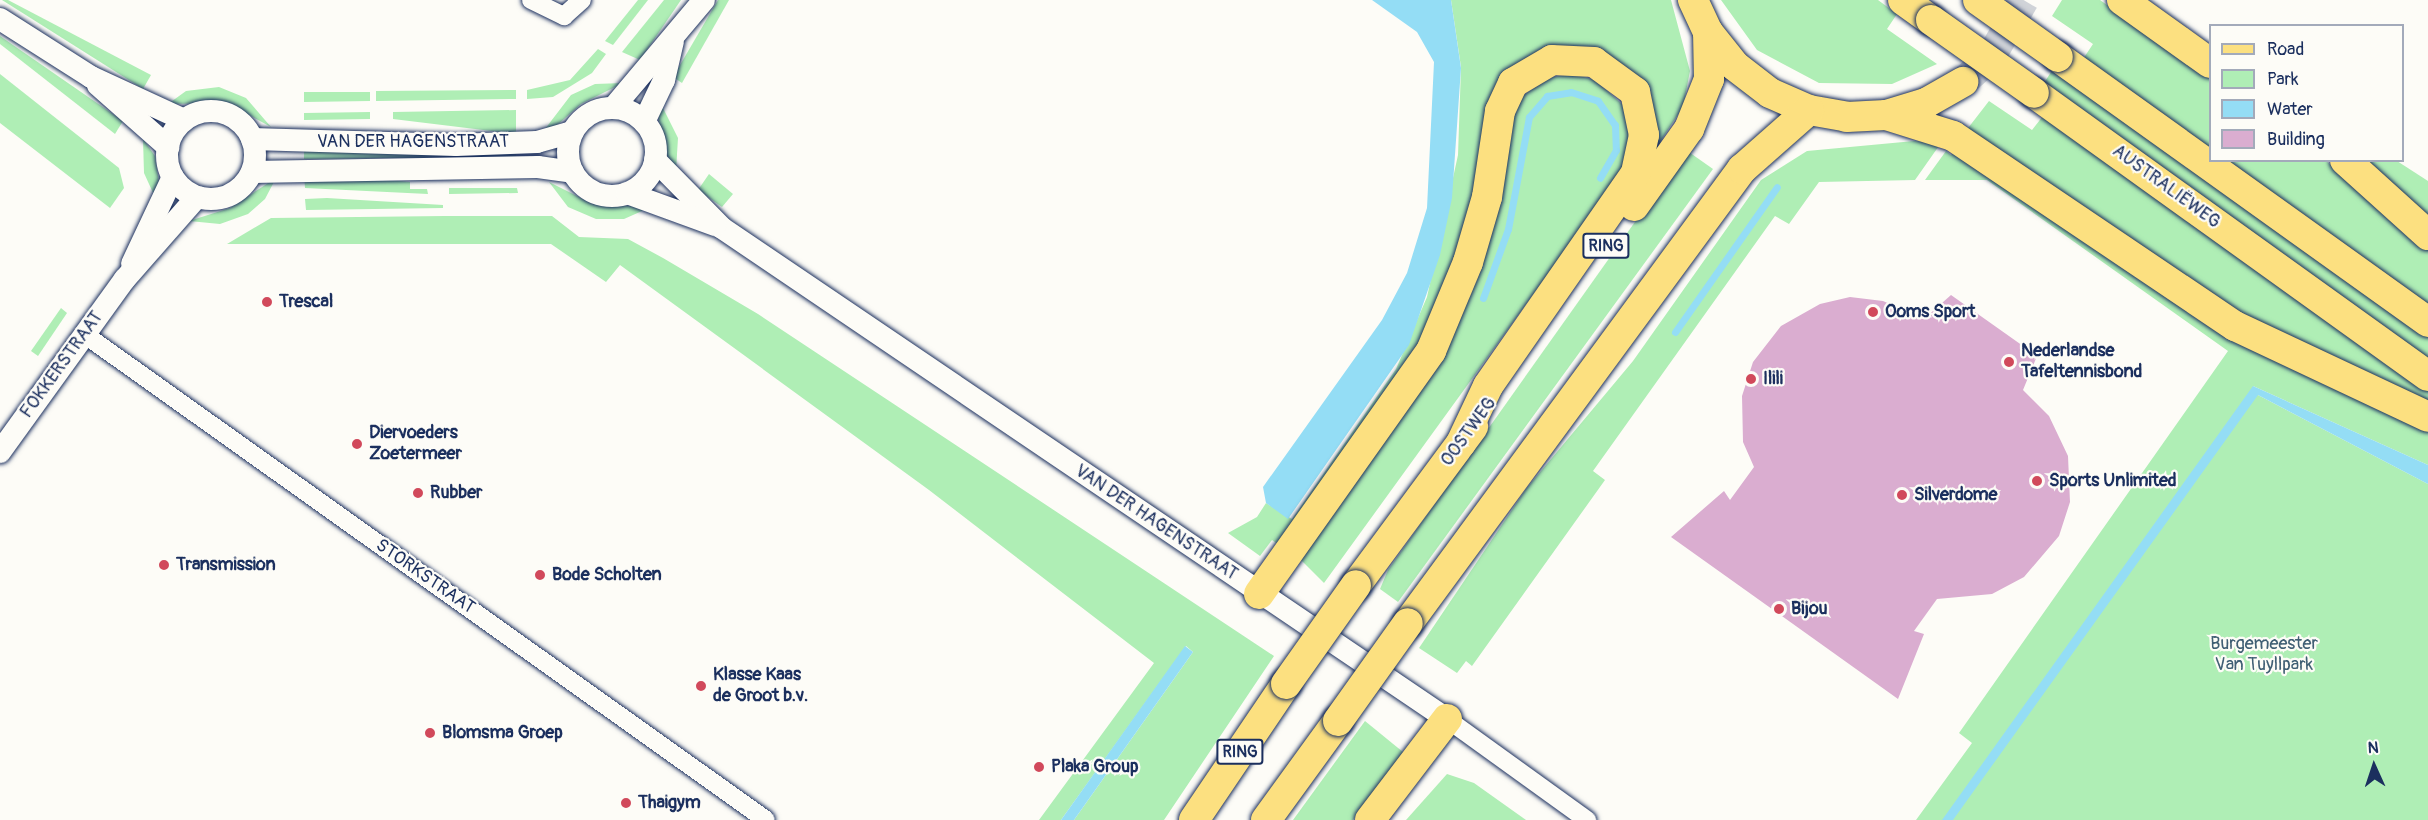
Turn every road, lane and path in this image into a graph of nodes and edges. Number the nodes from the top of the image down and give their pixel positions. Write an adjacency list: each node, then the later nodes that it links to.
1 (531, 0): 2 (street)
2 (582, 0)
3 (704, 0): 10 (street)
4 (1694, 0): 9 (main road, RING)
5 (1903, 0): 34 (main road, AUSTRALIËWEG, bridge)
6 (1978, 0): 32 (main road, bridge)
7 (2122, 0): 11 (main road)
8 (0, 19): 12 (street)
9 (1708, 32): 15 (main road, RING); 36 (main road, OOSTWEG / RING)
10 (673, 41): 14 (street); 18 (street)
11 (2209, 62)
12 (91, 77): 17 (street); 21 (street)
13 (1964, 82): 16 (main road, RING)
14 (613, 108): 18 (street); 19 (street)
15 (1809, 110): 16 (main road, RING); 42 (main road, bridge)
16 (1886, 115): 35 (main road)
17 (184, 120): 20 (street); 21 (street)
18 (644, 122): 22 (street)
19 (573, 132): 20 (street, VAN DER HAGENSTRAAT); 25 (street)
20 (252, 140): 24 (street)
21 (168, 147): 26 (street)
22 (655, 160): 27 (street); 29 (street, VAN DER HAGENSTRAAT)
23 (2347, 162): 30 (main road)
24 (252, 172): 25 (street, VAN DER HAGENSTRAAT); 28 (street)
25 (573, 172): 27 (street)
26 (173, 177): 28 (street); 31 (street, FOKKERSTRAAT)
27 (627, 193): 29 (street, VAN DER HAGENSTRAAT)
28 (197, 197): 31 (street, FOKKERSTRAAT)
29 (722, 228): 38 (street, VAN DER HAGENSTRAAT)
30 (2428, 235)
31 (125, 279): 33 (street, FOKKERSTRAAT)
32 (2428, 322)
33 (84, 334): 37 (street, FOKKERSTRAAT); 40 (street, STORKSTRAAT)
34 (2428, 376)
35 (2428, 417)
36 (1461, 443): 38 (main road); 41 (main road, OOSTWEG / RING, bridge)
37 (0, 452)
38 (1259, 594): 39 (street, VAN DER HAGENSTRAAT)
39 (1447, 719): 43 (main road); 44 (street, VAN DER HAGENSTRAAT)
40 (766, 820)
41 (1194, 820)
42 (1266, 820)
43 (1370, 820)
44 (1587, 820)

